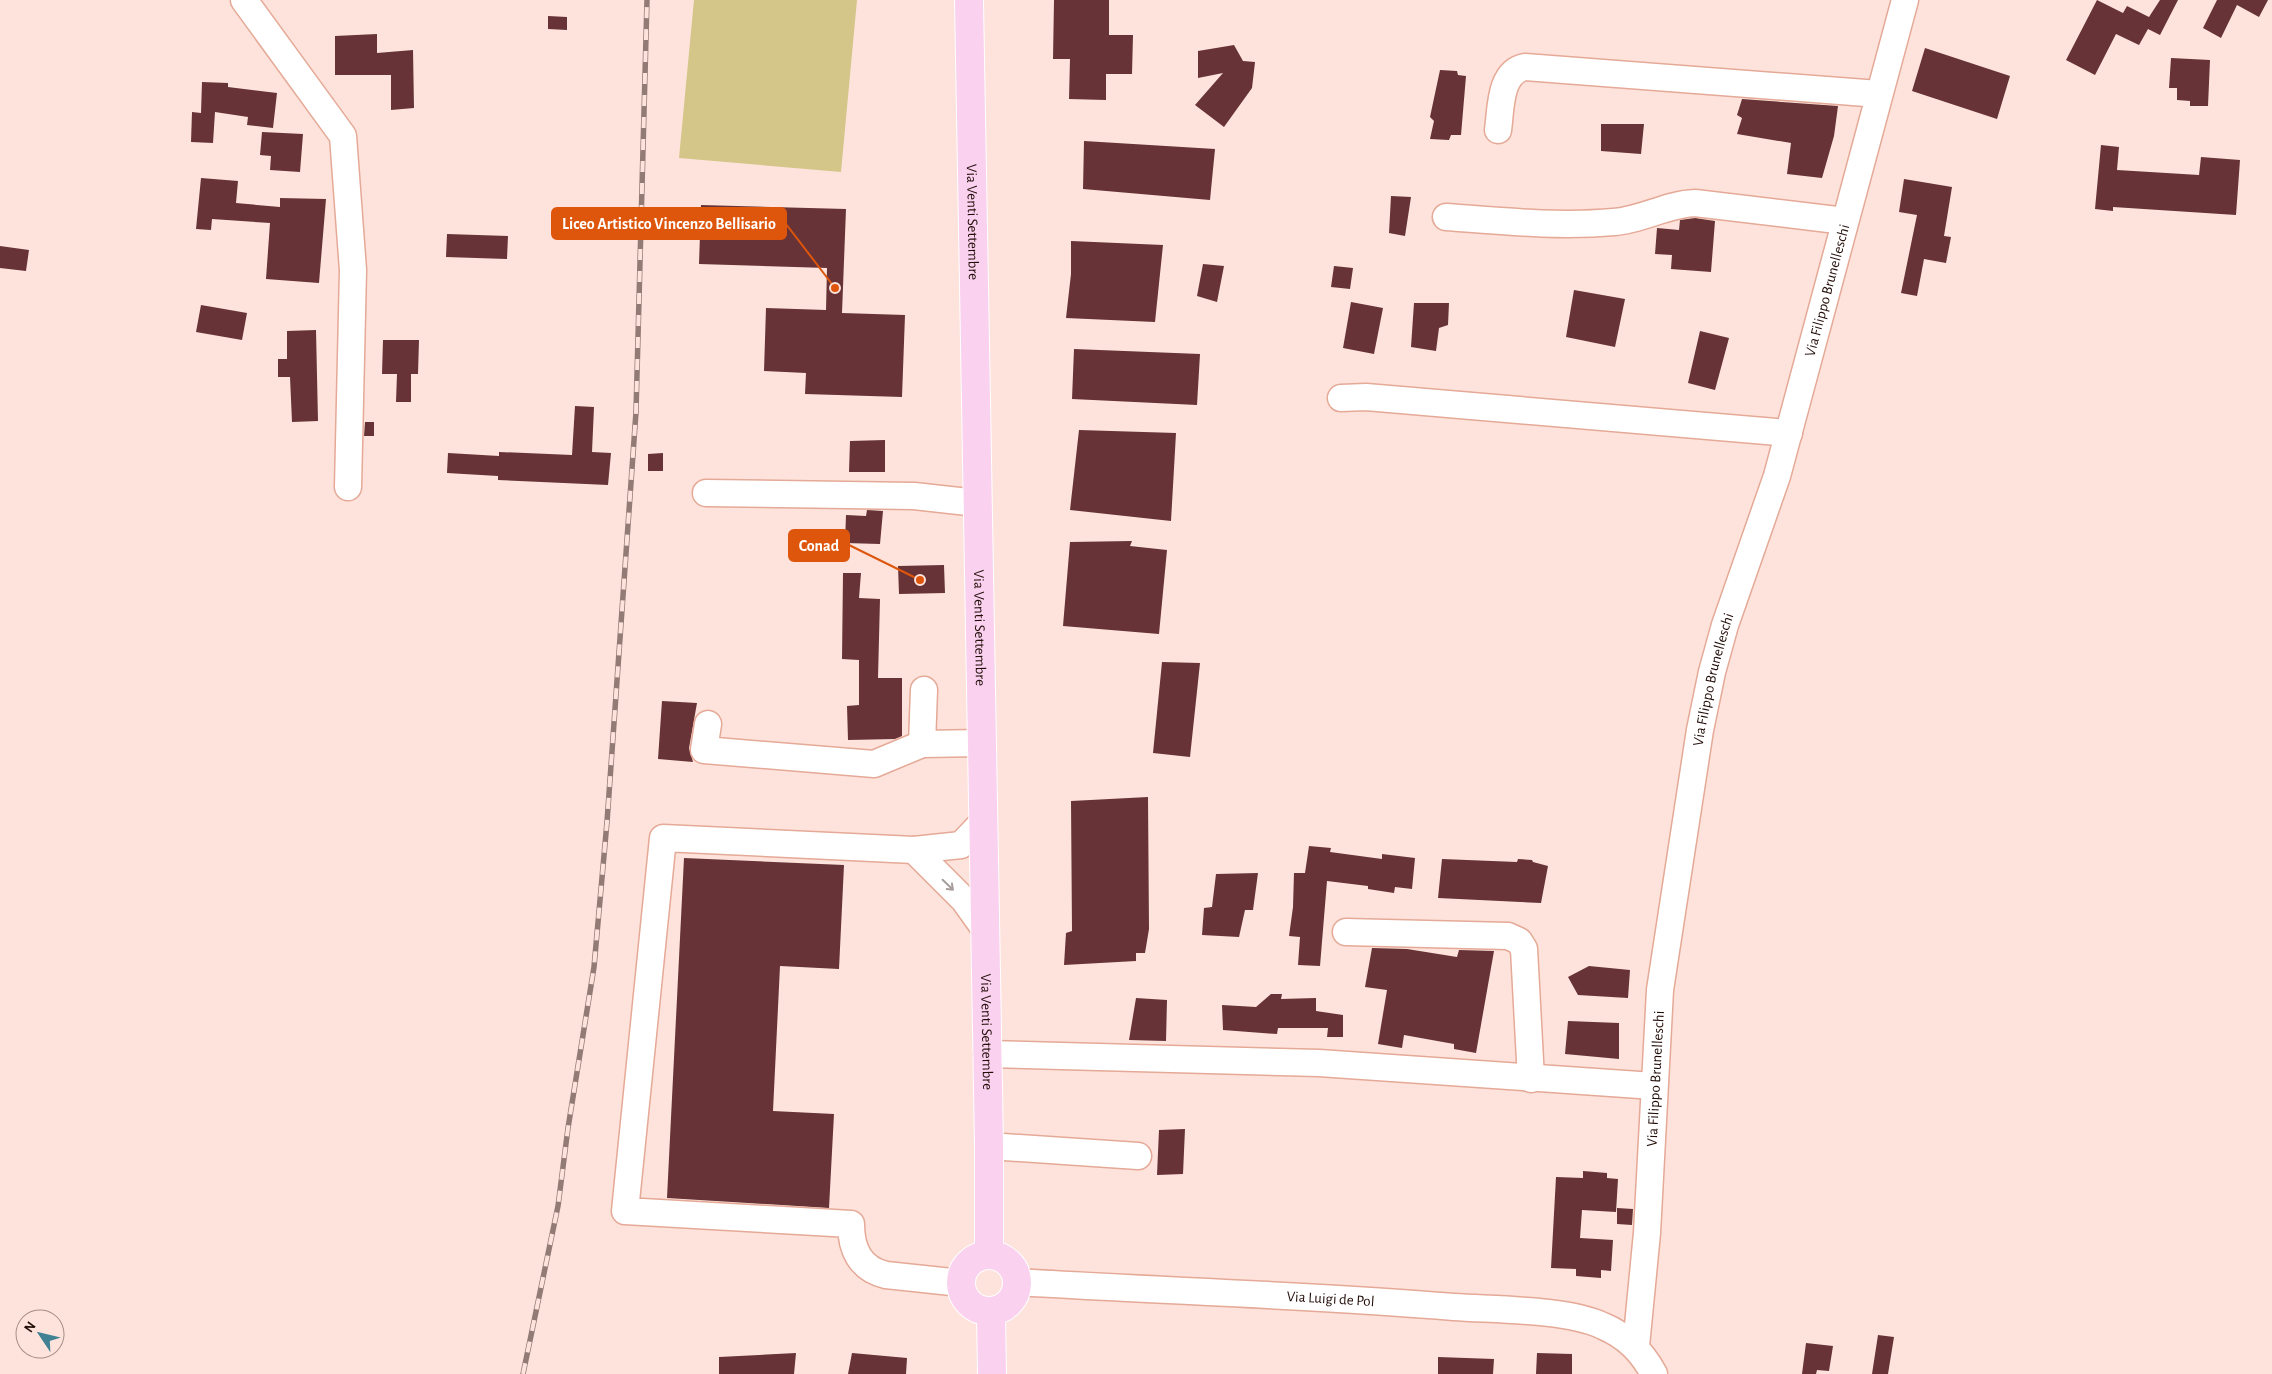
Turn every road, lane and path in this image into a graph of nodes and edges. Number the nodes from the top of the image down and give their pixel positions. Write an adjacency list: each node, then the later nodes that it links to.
1 (244, 0): 10 (street)
2 (969, 0): 12 (main road, Via Venti Settembre)
3 (1905, 0): 4 (street, Via Filippo Brunelleschi)
4 (1879, 94): 5 (street); 7 (street, Via Filippo Brunelleschi)
5 (1498, 130)
6 (1446, 217): 7 (street)
7 (1845, 221): 9 (street, Via Filippo Brunelleschi)
8 (1341, 398): 9 (street)
9 (1789, 433): 23 (street, Via Filippo Brunelleschi)
10 (348, 487)
11 (706, 493): 12 (street)
12 (977, 503): 15 (main road, Via Venti Settembre)
13 (924, 690): 16 (street)
14 (708, 724): 16 (street)
15 (981, 743): 16 (street); 17 (main road, Via Venti Settembre)
16 (922, 744)
17 (982, 823): 18 (street); 19 (main road, Via Venti Settembre)
18 (914, 850): 19 (street, one-way to 19); 28 (street)
19 (984, 928): 21 (main road, Via Venti Settembre)
20 (1346, 932): 22 (street)
21 (987, 1054): 22 (street); 24 (main road, Via Venti Settembre)
22 (1531, 1079): 23 (street)
23 (1654, 1086): 30 (street, Via Filippo Brunelleschi)
24 (989, 1146): 25 (street); 26 (main road, Via Venti Settembre)
25 (1138, 1156)
26 (989, 1254): 27 (main road); 28 (main road)
27 (1017, 1282): 29 (main road); 30 (street, Via Luigi de Pol)
28 (961, 1283): 29 (main road)
29 (991, 1311): 31 (main road)
30 (1636, 1346): 32 (street)
31 (992, 1374)
32 (1654, 1374)

